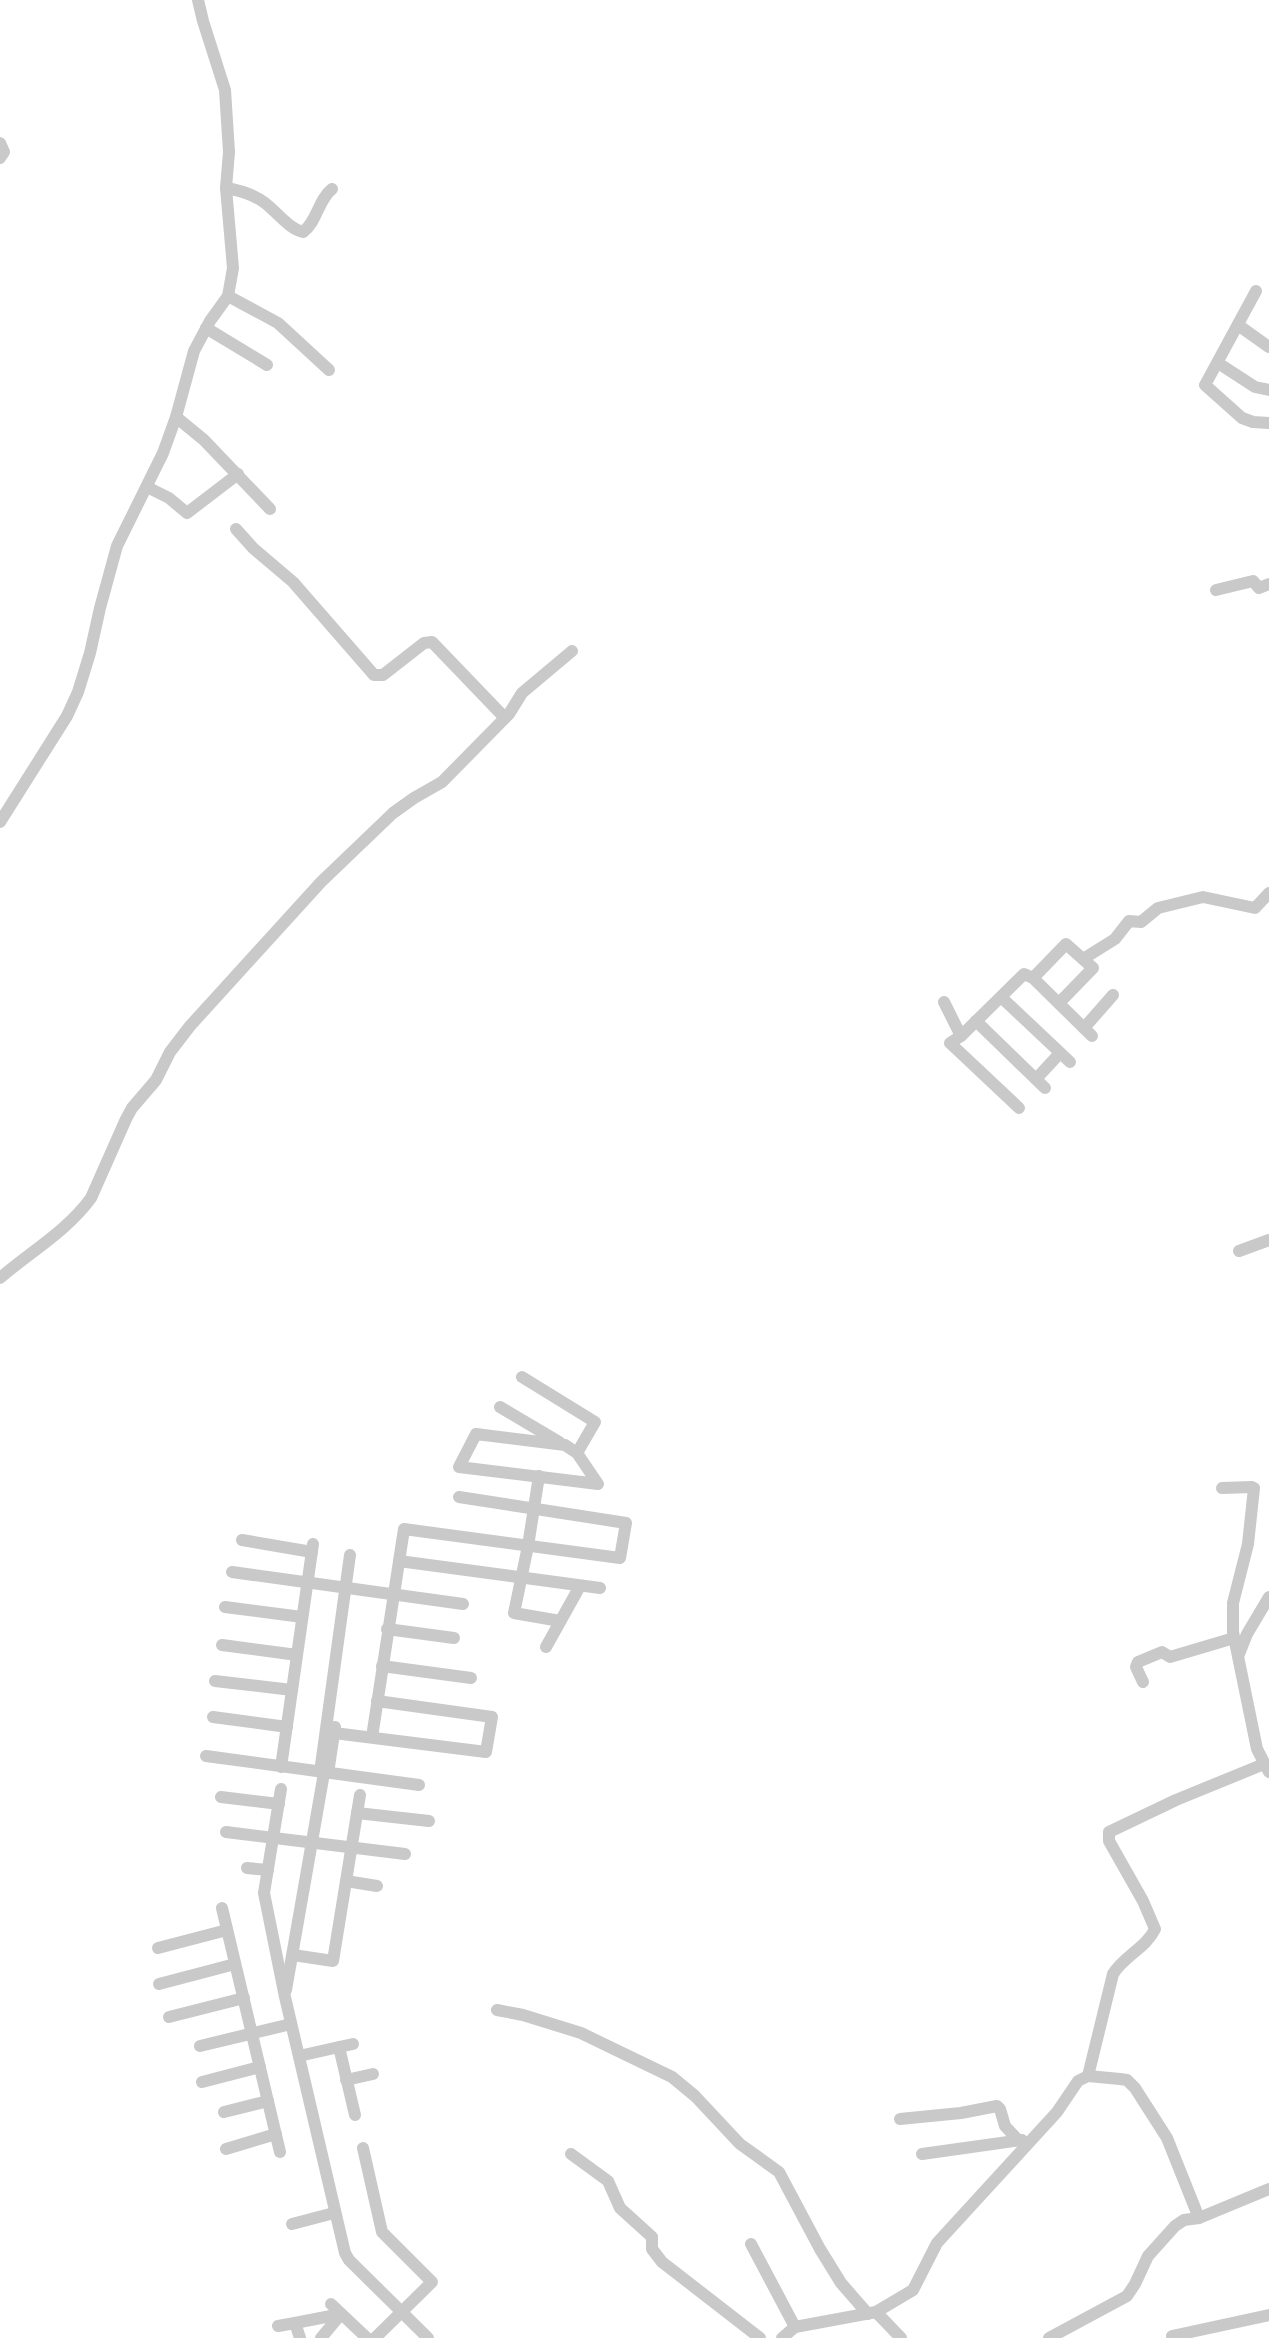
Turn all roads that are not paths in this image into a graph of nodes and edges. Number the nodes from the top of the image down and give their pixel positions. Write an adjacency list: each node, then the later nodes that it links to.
1 (198, 0): 4 (street)
2 (0, 143): 3 (street)
3 (0, 158)
4 (226, 188): 5 (street); 7 (street)
5 (332, 189)
6 (1256, 291): 8 (street)
7 (228, 296): 9 (street); 13 (street)
8 (1238, 325): 10 (street); 11 (street)
9 (206, 328): 12 (street); 15 (street)
10 (1269, 347)
11 (1218, 363): 14 (street); 16 (street)
12 (267, 365)
13 (329, 370)
14 (1269, 390)
15 (176, 417): 17 (street); 18 (street)
16 (1269, 423)
17 (238, 474): 18 (street); 19 (street)
18 (147, 487): 25 (street)
19 (270, 509)
20 (236, 530): 24 (street)
21 (1269, 584): 22 (street)
22 (1216, 590)
23 (572, 651): 24 (street)
24 (505, 718): 42 (street)
25 (0, 822)
26 (1269, 893): 27 (street)
27 (1083, 959): 28 (street); 32 (street)
28 (1033, 978): 30 (street); 32 (street)
29 (1113, 995): 32 (street)
30 (1002, 997): 33 (street); 35 (street)
31 (944, 1002): 34 (street)
32 (1059, 1004)
33 (976, 1021): 34 (street); 37 (street)
34 (961, 1036): 39 (street)
35 (1060, 1053): 36 (street); 37 (street)
36 (1070, 1062)
37 (1036, 1079): 38 (street)
38 (1045, 1088)
39 (1019, 1108)
40 (1269, 1240): 41 (street)
41 (1239, 1251)
42 (0, 1278)
43 (522, 1377): 46 (street)
44 (500, 1407): 45 (street)
45 (565, 1445): 46 (street); 47 (street)
46 (577, 1453): 47 (street)
47 (539, 1476): 50 (street)
48 (1222, 1488): 69 (street)
49 (459, 1497): 50 (street)
50 (534, 1508): 52 (street); 52 (street)
51 (242, 1540): 57 (street)
52 (528, 1546): 54 (street); 56 (street)
53 (351, 1555): 60 (street)
54 (399, 1561): 56 (street); 61 (street)
55 (232, 1572): 57 (street)
56 (521, 1578): 58 (street); 66 (street)
57 (306, 1584): 60 (street); 65 (street)
58 (580, 1586): 59 (street); 66 (street)
59 (600, 1588)
60 (349, 1590): 61 (street); 82 (street); 87 (street)
61 (392, 1595): 63 (street); 67 (street)
62 (1269, 1597): 72 (street)
63 (463, 1605)
64 (225, 1607): 65 (street)
65 (302, 1617): 73 (street)
66 (560, 1621): 71 (street)
67 (387, 1629): 68 (street); 74 (street)
68 (454, 1638)
69 (1233, 1638): 72 (street); 77 (street)
70 (222, 1645): 73 (street)
71 (546, 1647)
72 (1239, 1654): 86 (street)
73 (297, 1655): 78 (street)
74 (382, 1666): 75 (street); 79 (street)
75 (471, 1678)
76 (215, 1682): 78 (street)
77 (1143, 1682)
78 (292, 1690): 81 (street)
79 (377, 1701): 83 (street); 83 (street)
80 (213, 1717): 81 (street)
81 (287, 1727): 85 (street)
82 (334, 1732): 83 (street); 87 (street)
83 (372, 1737)
84 (206, 1756): 85 (street)
85 (281, 1767): 87 (street)
86 (1267, 1768): 122 (street)
87 (324, 1773): 88 (street); 97 (street)
88 (419, 1785)
89 (281, 1789): 92 (street)
90 (360, 1795): 93 (street)
91 (221, 1797): 92 (street)
92 (279, 1804): 96 (street)
93 (357, 1813): 94 (street); 98 (street)
94 (429, 1821)
95 (226, 1832): 96 (street)
96 (273, 1838): 97 (street); 101 (street)
97 (313, 1843): 98 (street); 107 (street)
98 (352, 1848): 99 (street); 102 (street)
99 (405, 1854)
100 (247, 1868): 101 (street)
101 (268, 1870): 110 (street)
102 (346, 1881): 103 (street); 107 (street)
103 (376, 1886)
104 (222, 1908): 105 (street)
105 (227, 1930): 106 (street); 108 (street)
106 (158, 1948)
107 (293, 1955): 110 (street)
108 (235, 1964): 109 (street); 111 (street)
109 (159, 1984)
110 (285, 1996): 114 (street)
111 (244, 1998): 113 (street); 115 (street)
112 (497, 2010): 143 (street)
113 (169, 2017)
114 (291, 2024): 115 (street); 119 (street)
115 (252, 2034): 117 (street); 120 (street)
116 (353, 2044): 118 (street)
117 (200, 2046)
118 (339, 2047): 119 (street); 123 (street)
119 (299, 2056): 137 (street)
120 (260, 2067): 124 (street); 125 (street)
121 (373, 2074): 123 (street)
122 (1088, 2076): 130 (street); 138 (street)
123 (346, 2080): 127 (street)
124 (202, 2082)
125 (268, 2101): 126 (street); 129 (street)
126 (224, 2112)
127 (355, 2115)
128 (900, 2119): 130 (street)
129 (276, 2134): 132 (street); 133 (street)
130 (1024, 2140): 135 (street); 143 (street)
131 (363, 2148): 142 (street)
132 (226, 2149)
133 (280, 2152)
134 (571, 2154): 155 (street)
135 (922, 2154)
136 (1269, 2189): 138 (street)
137 (334, 2213): 139 (street); 142 (street)
138 (1199, 2218): 158 (street)
139 (292, 2224)
140 (751, 2244): 148 (street)
141 (331, 2304): 144 (street)
142 (402, 2312): 153 (street); 154 (street)
143 (872, 2313): 148 (street); 157 (street)
144 (341, 2314): 146 (street); 151 (street); 152 (street)
145 (1269, 2315): 149 (street)
146 (295, 2323): 147 (street); 150 (street)
147 (278, 2326)
148 (795, 2327): 156 (street)
149 (1172, 2336)
150 (300, 2338)
151 (321, 2338)
152 (367, 2338)
153 (375, 2338)
154 (428, 2338)
155 (760, 2338)
156 (782, 2338)
157 (901, 2338)
158 (1049, 2338)

